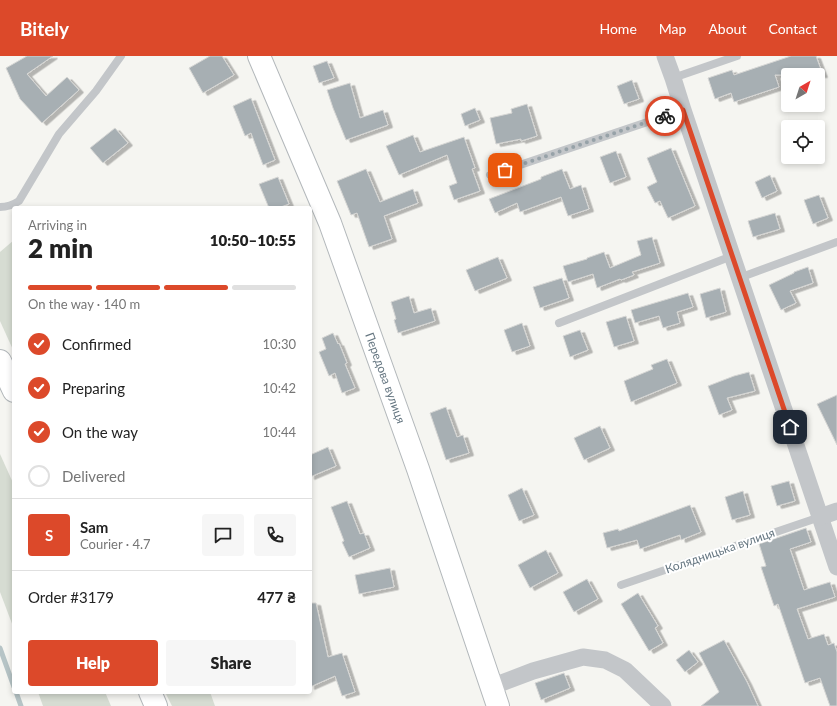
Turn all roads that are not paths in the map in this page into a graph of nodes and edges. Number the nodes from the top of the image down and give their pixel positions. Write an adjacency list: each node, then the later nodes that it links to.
1 (121, 56): 8 (lane)
2 (259, 56): 20 (street, Передова вулиця)
3 (665, 56): 5 (street)
4 (737, 56): 5 (lane)
5 (673, 78): 6 (street)
6 (683, 110): 7 (lane); 10 (street)
7 (490, 176)
8 (0, 207)
9 (837, 242): 11 (lane)
10 (732, 256): 11 (street); 12 (lane)
11 (739, 278): 16 (street)
12 (559, 323)
13 (0, 361): 14 (street)
14 (12, 387)
15 (837, 511): 16 (street, Колядницька вулиця)
16 (820, 517): 17 (street); 18 (lane, Колядницька вулиця)
17 (837, 567)
18 (621, 585)
19 (151, 694): 21 (street)
20 (494, 697): 22 (street)
21 (156, 706)
22 (663, 706)

